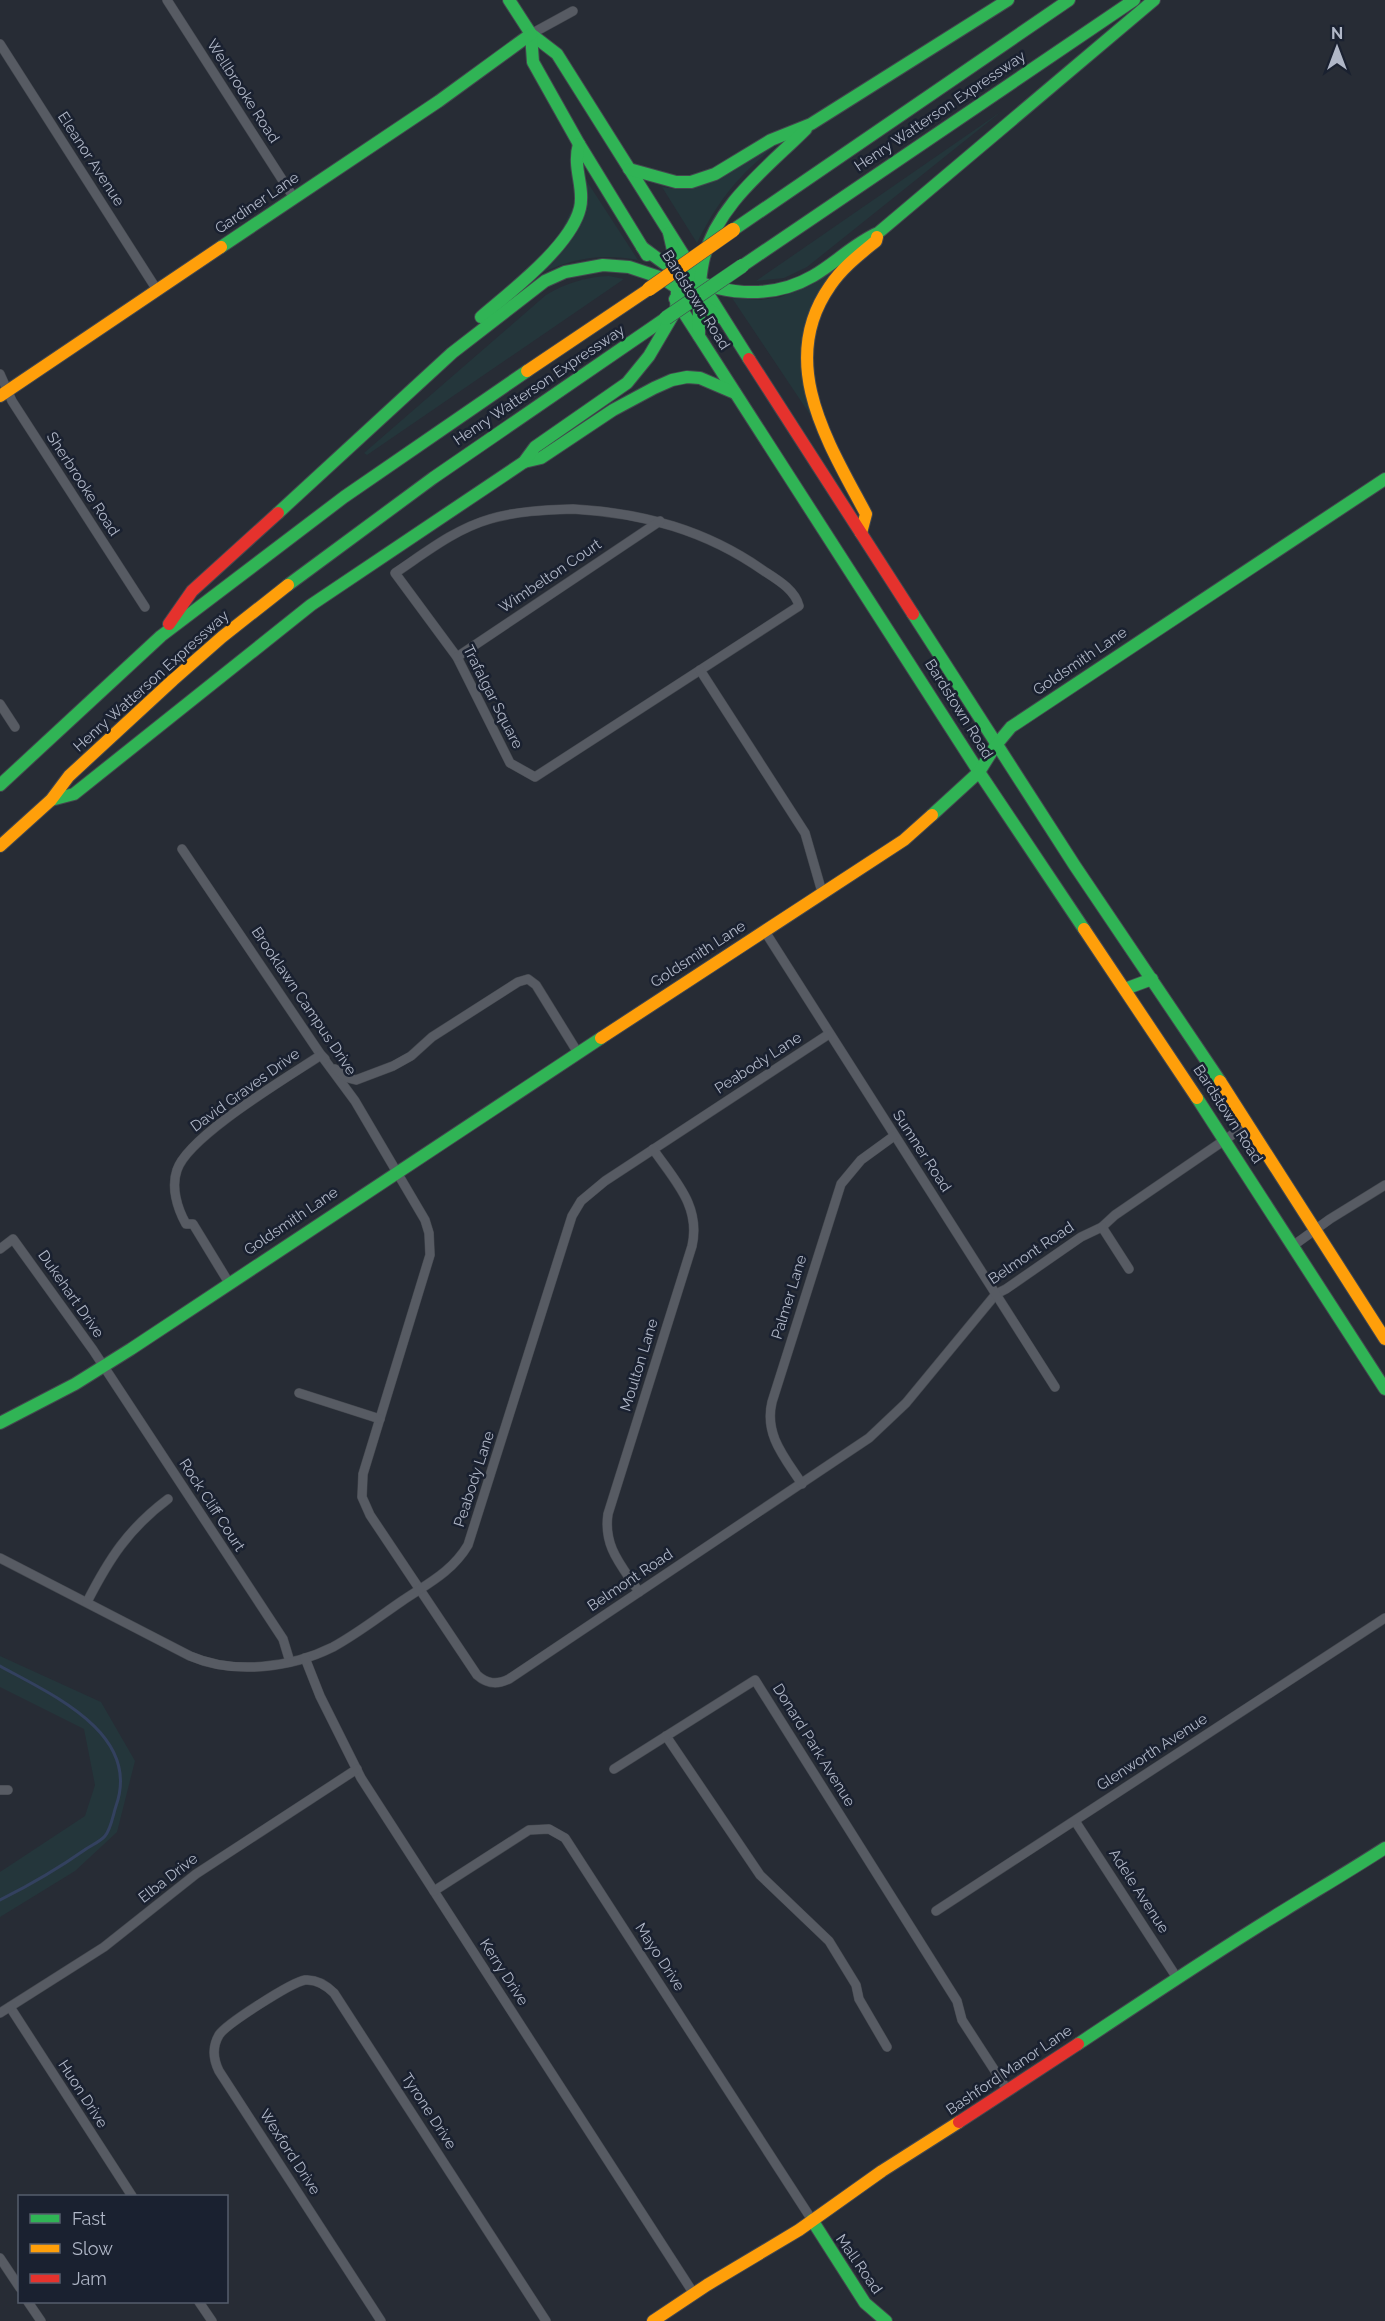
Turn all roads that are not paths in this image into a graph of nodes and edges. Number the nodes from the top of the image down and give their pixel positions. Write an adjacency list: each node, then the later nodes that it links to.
1 (167, 0): 13 (street, Wellbrooke Road)
2 (509, 0): 8 (main road, Bardstown Road)
3 (1008, 0): 10 (main road)
4 (1069, 0): 35 (main road, Henry Watterson Expressway, bridge)
5 (1134, 0): 43 (main road, Henry Watterson Expressway, bridge)
6 (1154, 0): 14 (main road)
7 (573, 11): 8 (street)
8 (531, 34): 11 (main road, Bardstown Road); 12 (main road, Bardstown Road); 13 (main road, Gardiner Lane)
9 (0, 44): 21 (street, Eleanor Avenue)
10 (811, 124): 12 (main road); 19 (main road)
11 (579, 144): 16 (main road, Bardstown Road); 26 (main road)
12 (629, 169): 15 (main road, Bardstown Road)
13 (294, 198): 21 (main road, Gardiner Lane)
14 (878, 232): 19 (main road); 33 (main road)
15 (669, 233): 17 (main road); 19 (main road, Bardstown Road)
16 (642, 247): 17 (main road); 18 (main road, Bardstown Road)
17 (678, 272): 19 (main road); 20 (main road)
18 (662, 278): 20 (main road); 23 (main road, Bardstown Road); 26 (main road)
19 (700, 281): 22 (main road); 24 (main road, Bardstown Road)
20 (678, 287): 22 (main road); 23 (main road)
21 (157, 290): 29 (main road, Gardiner Lane)
22 (699, 301): 24 (main road); 25 (main road)
23 (677, 302): 25 (main road, Bardstown Road); 30 (main road)
24 (722, 318): 33 (main road, Bardstown Road)
25 (699, 336): 28 (main road, Bardstown Road)
26 (452, 352): 35 (main road)
27 (0, 374): 29 (street, Sherbrooke Road)
28 (735, 393): 30 (main road); 41 (main road, Bardstown Road)
29 (4, 394): 34 (street, Sherbrooke Road)
30 (524, 462): 43 (main road)
31 (1385, 479): 40 (main road, Goldsmith Lane)
32 (660, 521): 36 (street, Wimbelton Court); 36 (street, Trafalgar Square); 37 (street, Trafalgar Square)
33 (861, 533): 40 (main road, Bardstown Road)
34 (145, 607)
35 (161, 636): 42 (main road, Henry Watterson Expressway)
36 (457, 657): 37 (street, Trafalgar Square)
37 (700, 670): 46 (street)
38 (0, 704): 39 (street)
39 (15, 727)
40 (996, 745): 41 (main road, Goldsmith Lane); 48 (main road, Bardstown Road)
41 (979, 772): 46 (main road, Goldsmith Lane); 49 (main road, Bardstown Road)
42 (0, 785)
43 (51, 800): 44 (main road, Henry Watterson Expressway)
44 (0, 846)
45 (182, 849): 52 (street, Brooklawn Campus Drive)
46 (822, 892): 47 (main road, Goldsmith Lane)
47 (764, 930): 50 (street, Sumner Road); 51 (main road, Goldsmith Lane)
48 (1152, 979): 49 (main road); 53 (main road, Bardstown Road)
49 (1125, 989): 55 (main road, Bardstown Road)
50 (829, 1034): 54 (street, Sumner Road); 56 (street, Peabody Lane)
51 (578, 1053): 52 (street, David Graves Drive); 57 (main road, Goldsmith Lane)
52 (321, 1055): 57 (street, Brooklawn Campus Drive); 64 (street, David Graves Drive)
53 (1248, 1124): 55 (street, Belmont Road); 60 (main road, Bardstown Road)
54 (894, 1136): 65 (street, Sumner Road); 73 (street, Palmer Lane)
55 (1225, 1140): 59 (street, Belmont Road); 61 (main road, Bardstown Road)
56 (653, 1149): 76 (street, Peabody Lane); 77 (street, Moulton Lane)
57 (396, 1172): 64 (main road, Goldsmith Lane); 71 (street, Belmont Road)
58 (1385, 1185): 60 (street)
59 (1102, 1227): 63 (street); 65 (street, Belmont Road)
60 (1315, 1230): 61 (street); 66 (main road, Bardstown Road)
61 (1294, 1245): 69 (main road, Bardstown Road)
62 (0, 1249): 67 (street, Dukehart Drive)
63 (1129, 1269)
64 (229, 1283): 67 (main road, Goldsmith Lane)
65 (996, 1294): 68 (street, Sumner Road); 73 (street, Belmont Road)
66 (1385, 1339)
67 (103, 1367): 72 (main road, Goldsmith Lane); 81 (street, Rock Cliff Court)
68 (1055, 1388)
69 (1385, 1389)
70 (299, 1393): 71 (street)
71 (380, 1419): 76 (street, Belmont Road)
72 (0, 1423)
73 (802, 1484): 77 (street, Belmont Road)
74 (168, 1499): 78 (street)
75 (0, 1558): 78 (street, Peabody Lane)
76 (419, 1590): 77 (street, Belmont Road); 80 (street, Peabody Lane)
77 (639, 1592)
78 (87, 1602): 81 (street, Peabody Lane)
79 (1385, 1618): 85 (street, Glenworth Avenue)
80 (305, 1658): 81 (street, Peabody Lane); 83 (street, Kerry Drive)
81 (290, 1662)
82 (666, 1736): 84 (street); 93 (street); 94 (street, Donard Park Avenue)
83 (357, 1769): 87 (street, Kerry Drive); 90 (street, Elba Drive)
84 (614, 1769)
85 (1075, 1821): 88 (street, Glenworth Avenue); 89 (street, Adele Avenue)
86 (1385, 1848): 89 (main road, Bashford Manor Lane)
87 (434, 1891): 96 (street, Mayo Drive); 99 (street, Kerry Drive)
88 (936, 1911)
89 (1178, 1978): 94 (main road, Bashford Manor Lane)
90 (10, 2007): 92 (street, Elba Drive); 95 (street, Huon Drive)
91 (256, 2007): 104 (street, Wexford Drive); 105 (street, Tyrone Drive)
92 (0, 2013)
93 (887, 2047)
94 (1008, 2091): 96 (main road, Bashford Manor Lane)
95 (131, 2195)
96 (812, 2220): 99 (main road, Bashford Manor Lane); 107 (main road, Mall Road)
97 (0, 2258): 98 (street)
98 (18, 2285)
99 (694, 2294): 106 (main road, Bashford Manor Lane)
100 (29, 2303): 102 (street)
101 (200, 2303): 103 (street)
102 (40, 2321)
103 (212, 2321)
104 (381, 2321)
105 (546, 2321)
106 (653, 2321)
107 (886, 2321)

